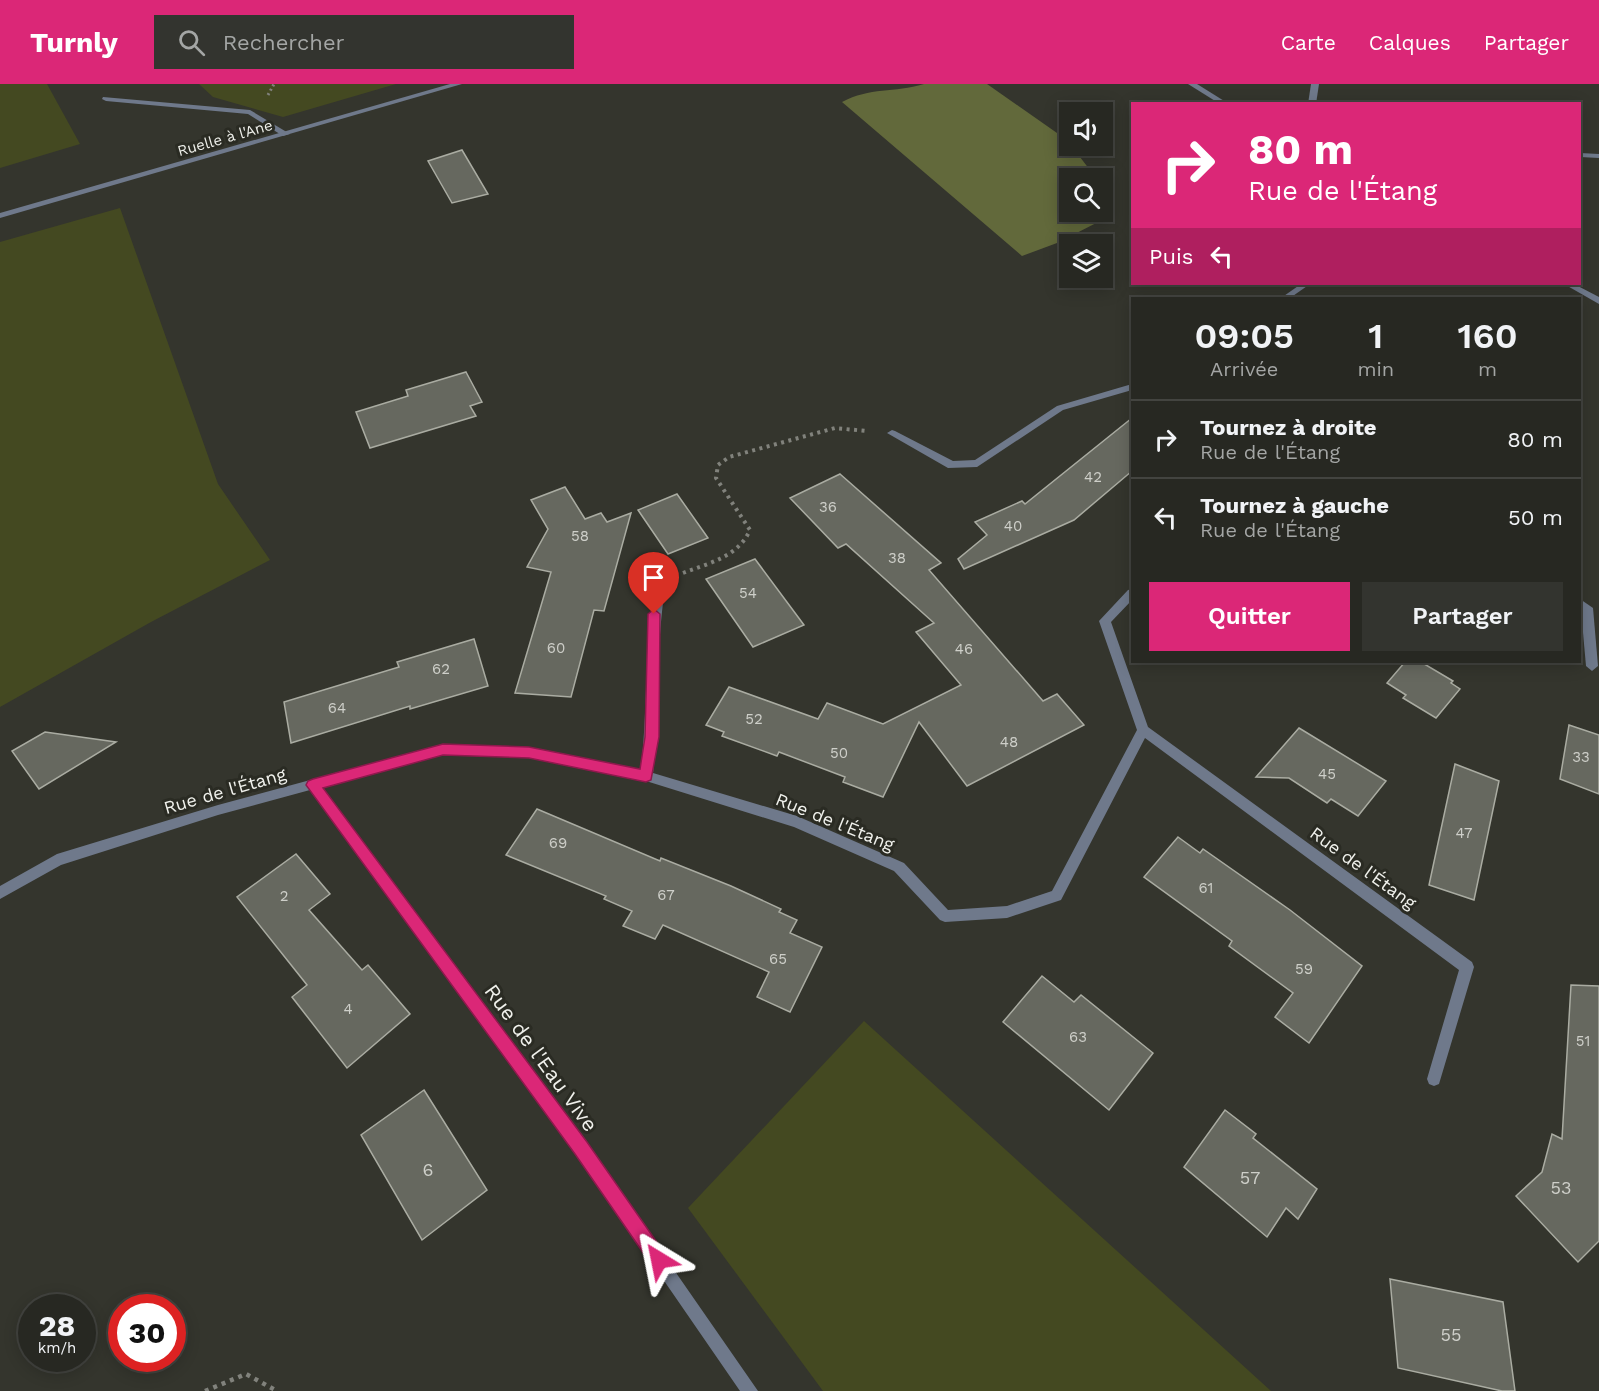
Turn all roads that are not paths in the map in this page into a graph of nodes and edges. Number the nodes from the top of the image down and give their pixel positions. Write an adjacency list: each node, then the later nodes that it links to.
1 (458, 84): 7 (street, Ruelle à l'Ane)
2 (1192, 84): 5 (street)
3 (1315, 84): 6 (street)
4 (105, 99): 7 (street)
5 (1223, 102)
6 (1312, 102)
7 (286, 134): 10 (street, Ruelle à l'Ane)
8 (1581, 155): 9 (street)
9 (1597, 156)
10 (0, 216)
11 (1304, 285): 13 (street)
12 (1570, 285): 14 (street)
13 (1286, 297)
14 (1599, 301)
15 (1131, 387): 16 (street)
16 (892, 433)
17 (661, 583): 22 (street)
18 (1131, 594): 21 (street)
19 (1581, 604): 20 (street)
20 (1592, 666)
21 (1143, 730): 22 (street, Rue de l'Étang); 25 (street, Rue de l'Étang)
22 (646, 776): 23 (street, Rue de l'Étang)
23 (313, 785): 24 (street, Rue de l'Étang); 26 (street, Rue de l'Eau Vive)
24 (0, 893)
25 (1434, 1079)
26 (750, 1391)

